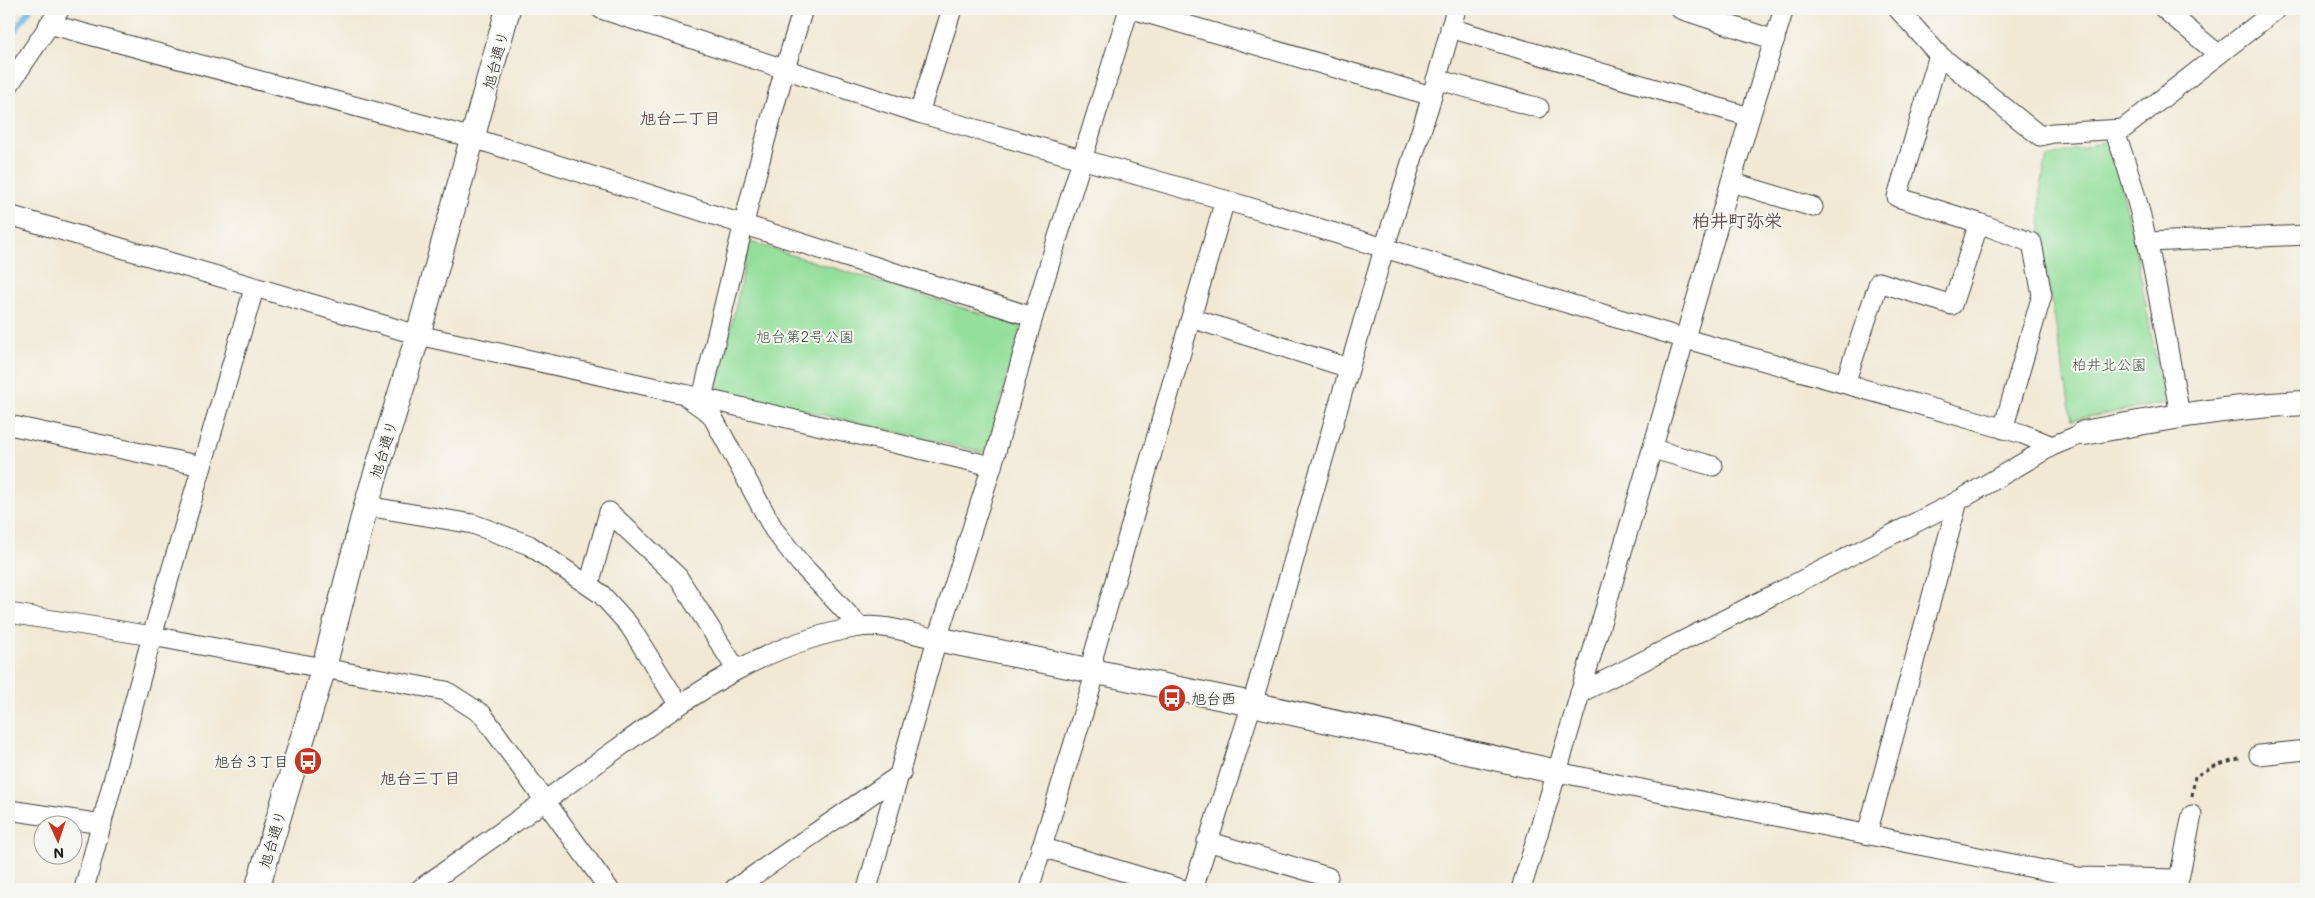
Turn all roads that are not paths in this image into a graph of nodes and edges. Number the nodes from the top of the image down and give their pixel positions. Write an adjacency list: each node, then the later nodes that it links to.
1 (60, 9): 13 (street)
2 (508, 9): 25 (street, 旭台通り)
3 (601, 9): 18 (street)
4 (803, 9): 18 (street)
5 (952, 9): 22 (street)
6 (1130, 9): 20 (street); 26 (street)
7 (1456, 9): 14 (street)
8 (1680, 9): 15 (street)
9 (1784, 9): 15 (street)
10 (2164, 9): 16 (street)
11 (2277, 9): 16 (street)
12 (1908, 12): 17 (street)
13 (49, 24): 19 (street); 25 (street)
14 (1450, 28): 20 (street); 23 (street)
15 (1774, 40): 23 (street)
16 (2218, 54): 24 (street)
17 (1939, 55): 24 (street); 31 (street)
18 (784, 70): 22 (street); 32 (street)
19 (9, 85)
20 (1434, 87): 21 (street); 35 (street)
21 (1539, 108)
22 (919, 113): 26 (street)
23 (1750, 118): 27 (street)
24 (2114, 130): 34 (street)
25 (473, 138): 32 (street); 39 (street, 旭台通り)
26 (1081, 159): 28 (street); 37 (street)
27 (1731, 182): 29 (street); 40 (street)
28 (1225, 200): 35 (street); 38 (street)
29 (1813, 207)
30 (9, 215): 36 (street)
31 (1979, 223): 42 (street); 47 (street)
32 (743, 225): 37 (street); 43 (street)
33 (2306, 235): 34 (street)
34 (2148, 242): 45 (street)
35 (1384, 249): 40 (street); 41 (street)
36 (254, 289): 39 (street); 51 (street)
37 (1033, 317): 52 (street)
38 (1191, 318): 41 (street); 63 (street)
39 (418, 335): 43 (street); 55 (street, 旭台通り)
40 (1686, 338): 42 (street); 50 (street)
41 (1349, 368): 65 (street)
42 (1845, 383): 47 (street)
43 (694, 397): 52 (street); 58 (street)
44 (2306, 402): 45 (street)
45 (2180, 415): 48 (street)
46 (9, 425): 51 (street)
47 (2003, 429): 49 (street)
48 (2084, 433): 49 (street)
49 (2052, 446): 54 (street)
50 (1653, 449): 53 (street); 64 (street)
51 (202, 466): 59 (street)
52 (992, 466): 60 (street)
53 (1713, 466)
54 (1958, 501): 64 (street); 75 (street)
55 (366, 506): 56 (street); 61 (street, 旭台通り)
56 (589, 585): 62 (street); 66 (street)
57 (9, 613): 59 (street)
58 (860, 627): 60 (street); 62 (street)
59 (152, 636): 61 (street); 74 (street)
60 (937, 639): 63 (street); 70 (street)
61 (324, 667): 71 (street); 81 (street, 旭台通り)
62 (736, 669): 66 (street)
63 (1096, 671): 65 (street); 77 (street)
64 (1580, 693): 69 (street)
65 (1252, 704): 69 (street); 76 (street)
66 (679, 705): 71 (street)
67 (2306, 750): 68 (street)
68 (2259, 754)
69 (1558, 772): 75 (street); 89 (street)
70 (901, 774): 84 (street); 85 (street)
71 (546, 800): 82 (street); 83 (street)
72 (9, 810): 74 (street)
73 (2192, 815): 79 (street)
74 (102, 824): 80 (street)
75 (1867, 834): 79 (street)
76 (1207, 841): 78 (street); 88 (street)
77 (1041, 847): 86 (street); 87 (street)
78 (1328, 877)
79 (2177, 884)
80 (84, 889)
81 (257, 889)
82 (420, 889)
83 (609, 889)
84 (734, 889)
85 (867, 889)
86 (1029, 889)
87 (1182, 889)
88 (1193, 889)
89 (1521, 889)

